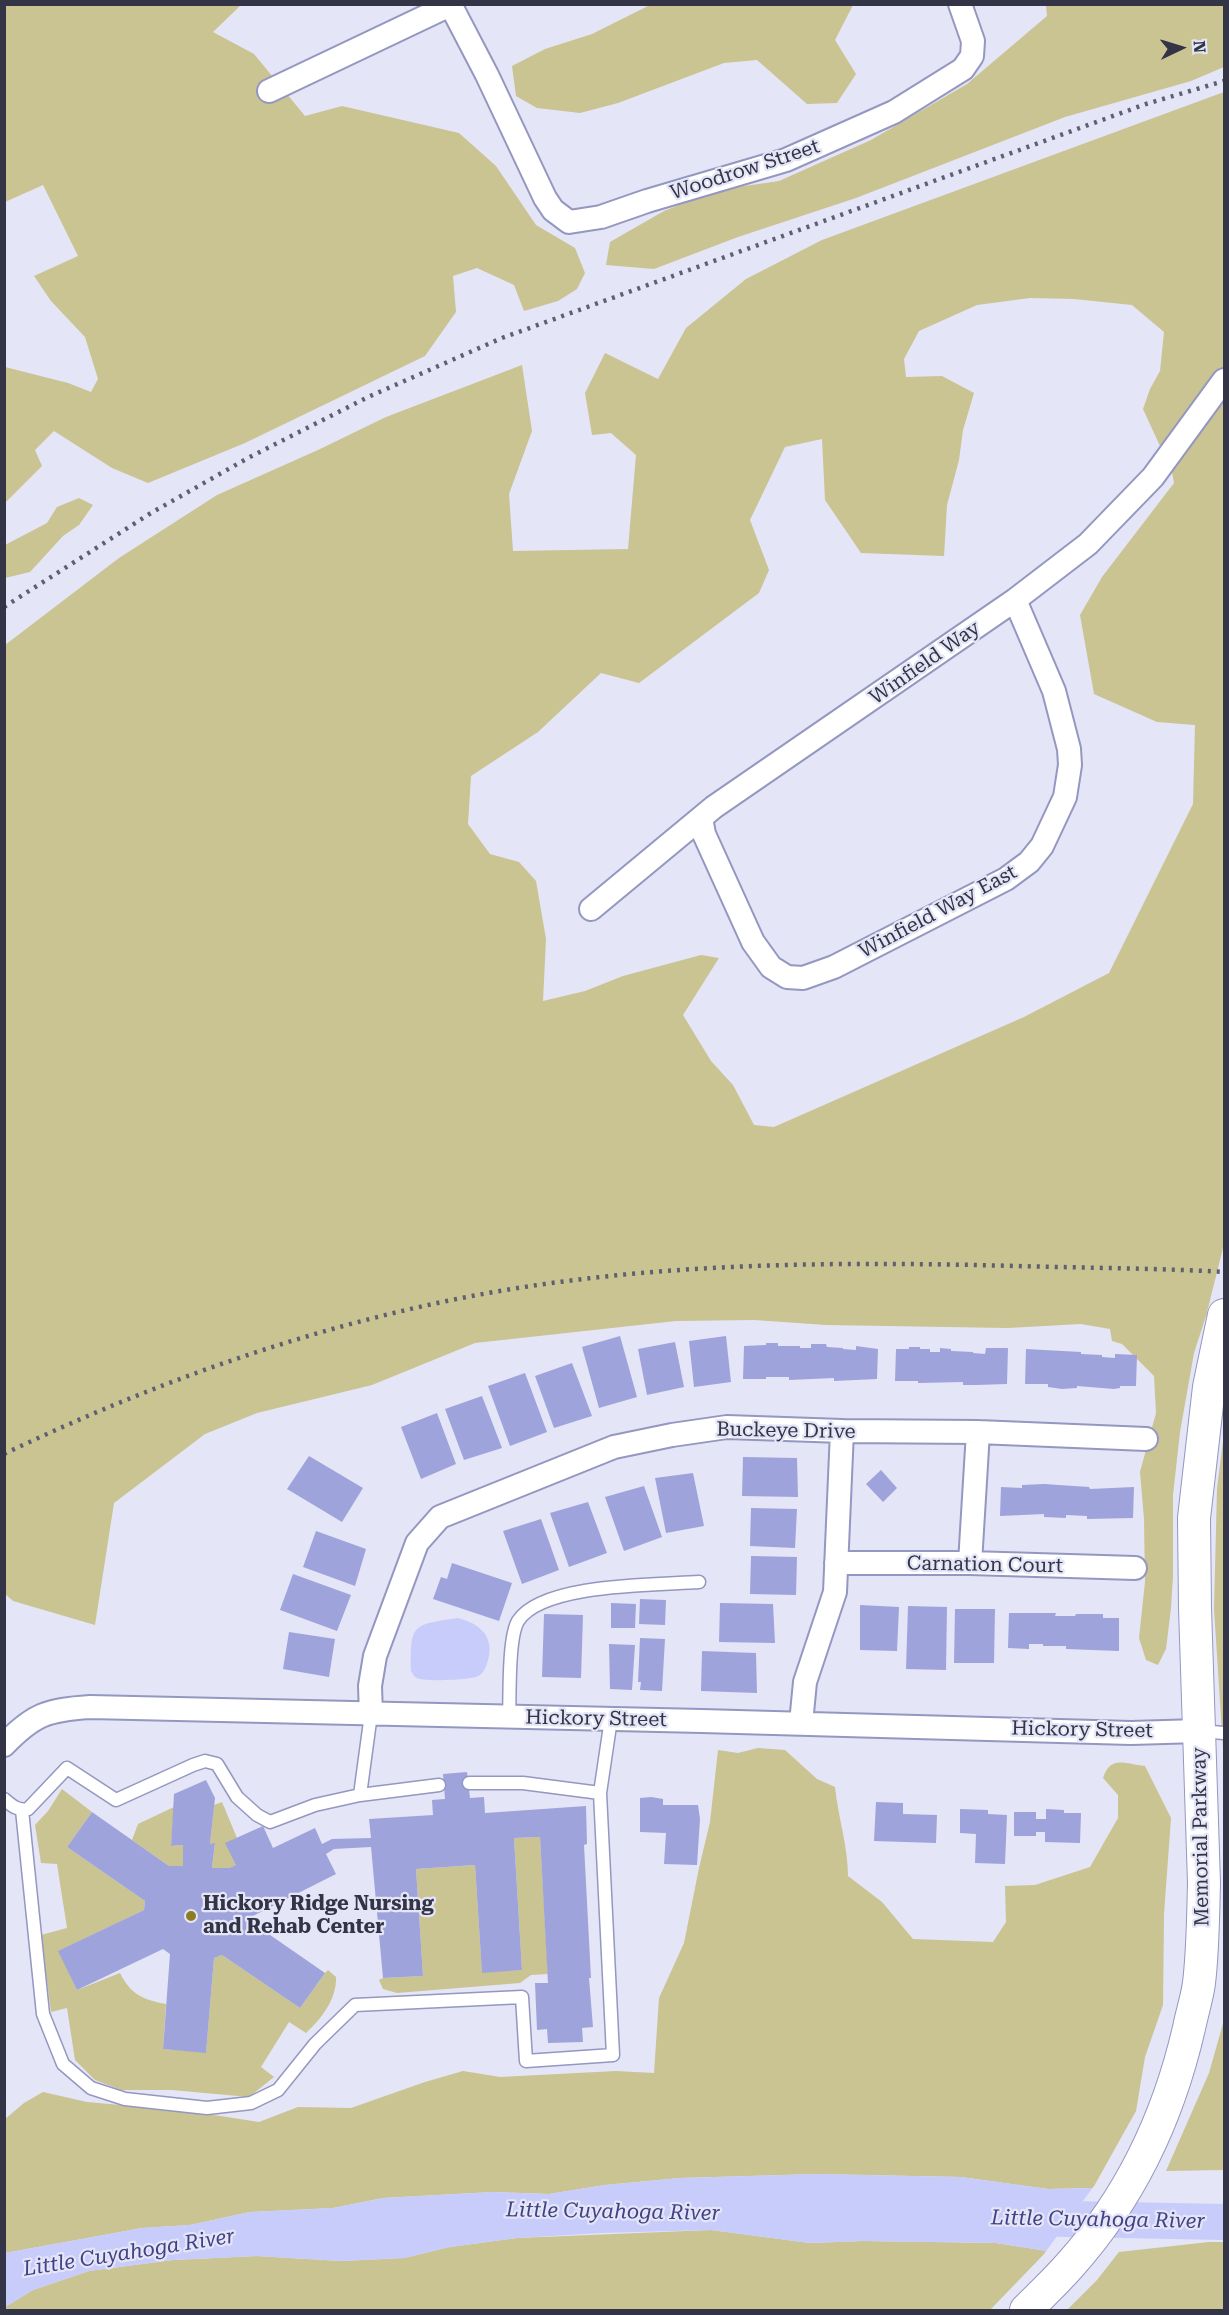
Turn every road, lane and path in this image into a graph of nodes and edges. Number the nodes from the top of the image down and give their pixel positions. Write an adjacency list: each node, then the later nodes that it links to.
1 (451, 5): 2 (street, Woodrow Street); 3 (street)
2 (963, 10)
3 (269, 91)
4 (1224, 380): 5 (street, Winfield Way)
5 (1014, 600): 6 (street, Winfield Way); 6 (street, Winfield Way East)
6 (701, 818): 7 (street, Winfield Way)
7 (591, 909)
8 (1224, 1315): 20 (main road, Memorial Parkway)
9 (842, 1431): 10 (street, Buckeye Drive); 12 (street); 16 (street, Buckeye Drive)
10 (978, 1432): 11 (street, Buckeye Drive); 13 (street)
11 (1146, 1439)
12 (836, 1563): 13 (street, Carnation Court); 19 (street)
13 (970, 1563): 14 (street, Carnation Court)
14 (1135, 1568)
15 (699, 1582): 17 (lane)
16 (370, 1714): 17 (street, Hickory Street); 21 (street, Hickory Street); 25 (lane)
17 (509, 1717): 18 (street, Hickory Street)
18 (611, 1719): 19 (street, Hickory Street); 24 (lane)
19 (801, 1723): 20 (street, Hickory Street)
20 (1212, 1732): 28 (main road, Memorial Parkway)
21 (4, 1745)
22 (469, 1783): 24 (lane)
23 (439, 1785): 25 (lane)
24 (600, 1793): 27 (lane)
25 (360, 1795): 27 (lane)
26 (4, 1798): 27 (lane)
27 (22, 1810)
28 (1026, 2310)

